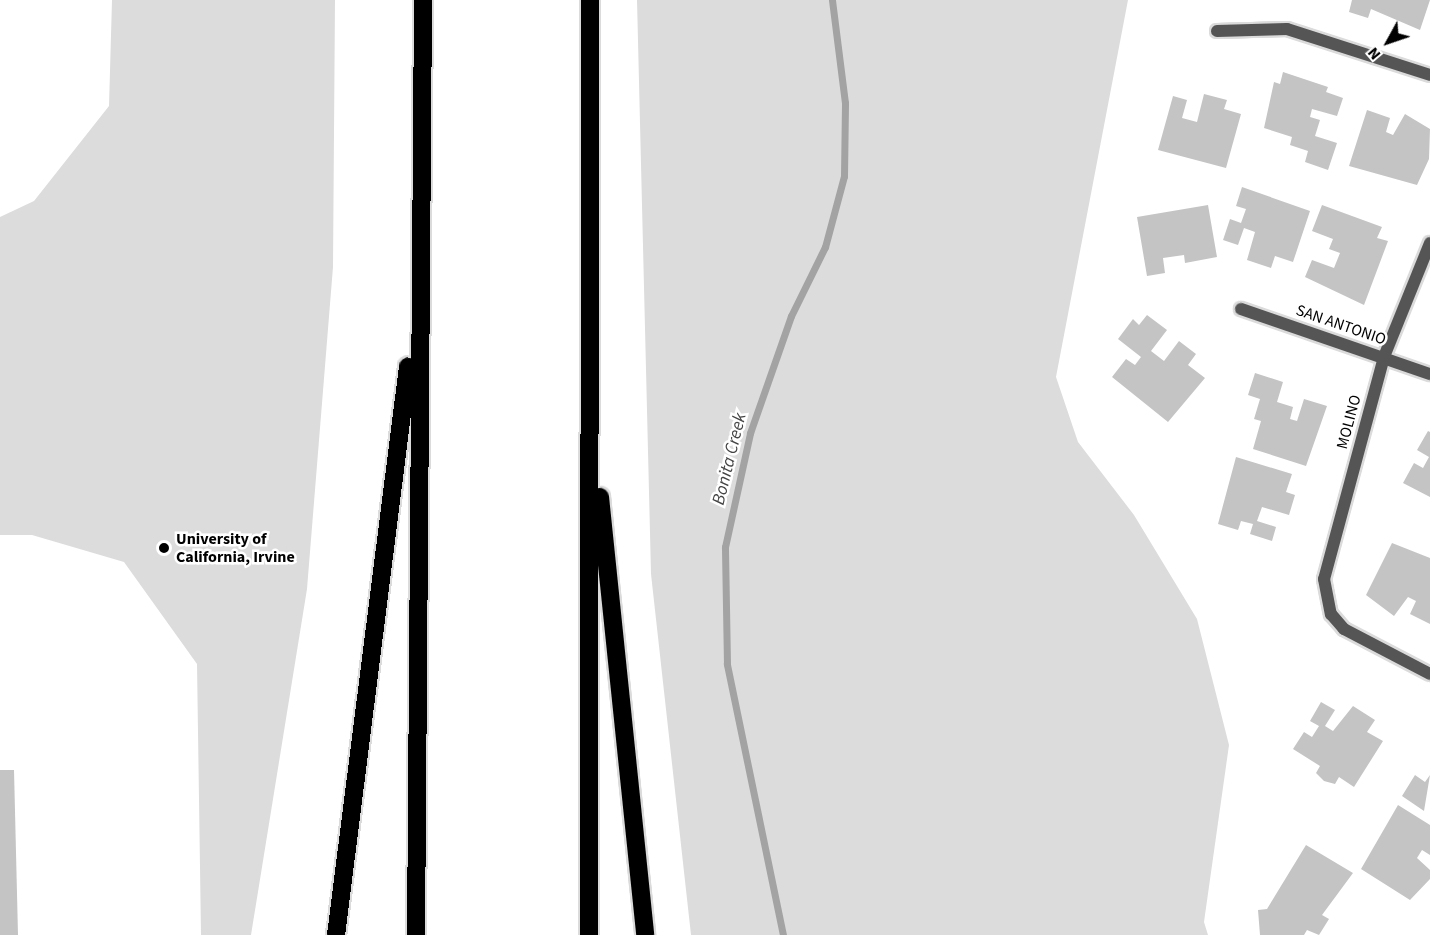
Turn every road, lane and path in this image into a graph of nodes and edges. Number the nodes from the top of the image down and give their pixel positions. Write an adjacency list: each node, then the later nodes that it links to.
1 (423, 0): 6 (highway)
2 (590, 0): 10 (highway)
3 (1217, 31): 4 (street)
4 (1430, 75)
5 (1430, 243): 8 (street, MOLINO)
6 (418, 288): 12 (highway); 13 (highway)
7 (1241, 309): 8 (street, SAN ANTONIO)
8 (1384, 357): 9 (street, SAN ANTONIO); 11 (street, MOLINO)
9 (1430, 374)
10 (589, 382): 14 (highway); 15 (highway)
11 (1430, 674)
12 (336, 935)
13 (416, 935)
14 (589, 935)
15 (645, 935)

